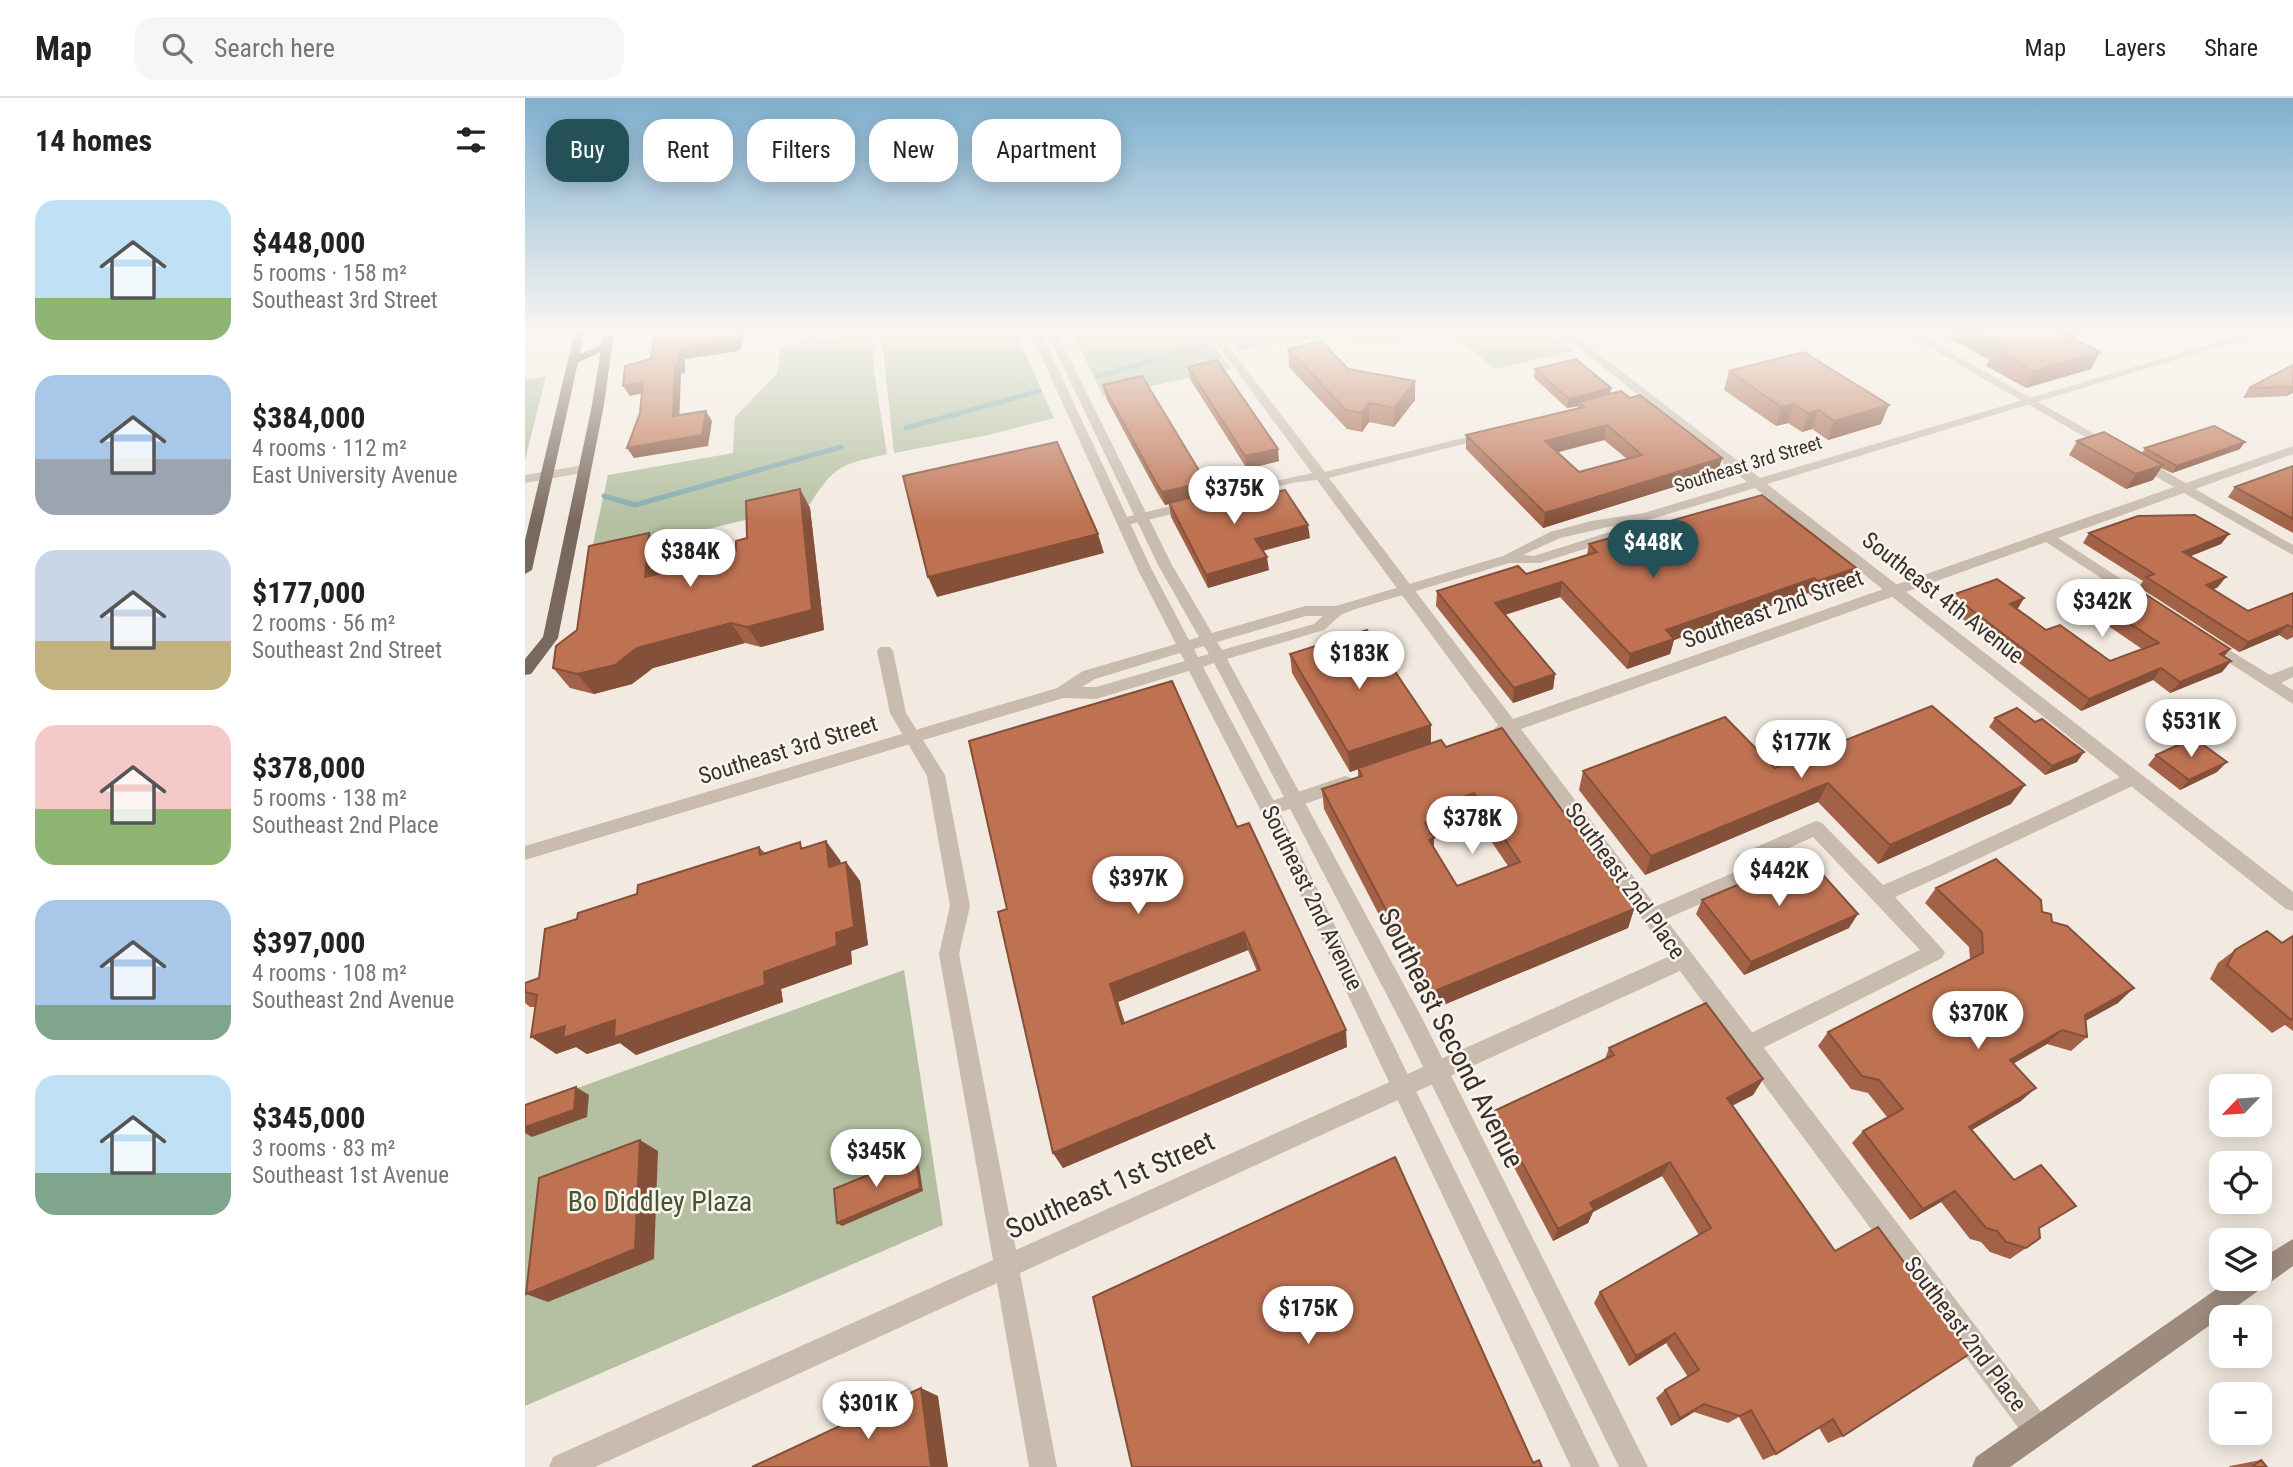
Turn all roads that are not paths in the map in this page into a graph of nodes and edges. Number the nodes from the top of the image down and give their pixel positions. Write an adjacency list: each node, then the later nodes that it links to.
1 (567, 395): 15 (main road)
2 (598, 395): 14 (main road)
3 (1064, 395): 12 (street, Southeast 2nd Avenue)
4 (1081, 395): 11 (street)
5 (1261, 395): 16 (street, Southeast 2nd Place)
6 (1636, 395): 18 (street, Southeast 4th Avenue)
7 (2018, 395): 9 (street)
8 (2050, 395): 9 (street, Southeast 3rd Street)
9 (2029, 401): 18 (street, Southeast 3rd Street); 19 (street)
10 (1496, 432): 16 (street)
11 (1100, 434): 12 (street); 20 (street)
12 (1083, 438): 21 (street, Southeast 2nd Avenue)
13 (2293, 450): 19 (street, Southeast 2nd Street)
14 (584, 469): 15 (street); 38 (main road)
15 (548, 476): 17 (street); 23 (main road)
16 (1323, 476): 20 (street); 28 (street, Southeast 2nd Place)
17 (525, 479)
18 (1758, 483): 28 (street, Southeast 3rd Street); 29 (street, Southeast 4th Avenue)
19 (2186, 489): 22 (street, Southeast 2nd Street); 24 (street)
20 (1142, 517): 21 (street); 25 (street)
21 (1123, 522): 27 (street, Southeast 2nd Avenue)
22 (2047, 537): 29 (street, Southeast 2nd Street); 30 (street)
23 (528, 546): 26 (main road)
24 (2293, 551)
25 (1165, 565): 27 (street); 33 (street)
26 (525, 570)
27 (1145, 570): 34 (street, Southeast 2nd Avenue)
28 (1406, 590): 31 (street, Southeast 3rd Street); 43 (street, Southeast 2nd Place)
29 (1895, 591): 43 (street, Southeast 2nd Street); 47 (street, Southeast 4th Avenue)
30 (2153, 606)
31 (1337, 611): 33 (street, Southeast 3rd Street); 36 (street, Southeast 3rd Street)
32 (2199, 636): 40 (street)
33 (1209, 640): 34 (street, Southeast 3rd Street); 36 (street, Southeast Second Avenue)
34 (1184, 647): 37 (street, Southeast 2nd Avenue); 41 (street, Southeast 3rd Street)
35 (885, 651): 44 (street)
36 (1219, 657): 37 (street, Southeast 3rd Street); 48 (street, Southeast Second Avenue)
37 (1193, 665): 41 (street, Southeast 3rd Street); 49 (street, Southeast 2nd Avenue)
38 (525, 670)
39 (2293, 671): 40 (street)
40 (2269, 682): 42 (street)
41 (1063, 692): 44 (street, Southeast 3rd Street)
42 (2293, 698)
43 (1511, 727): 45 (street, Southeast 2nd Street); 53 (street, Southeast 2nd Place)
44 (914, 736): 50 (street, Southeast 3rd Street); 60 (street)
45 (1483, 737)
46 (1367, 776): 48 (street)
47 (2133, 778): 51 (street); 52 (street, Southeast 4th Avenue)
48 (1296, 800): 49 (street); 56 (street, Southeast Second Avenue)
49 (1269, 809): 57 (street, Southeast 2nd Avenue)
50 (525, 853)
51 (1881, 895): 53 (street); 55 (street)
52 (2293, 903)
53 (1652, 916): 54 (street, Southeast 2nd Place)
54 (1683, 960): 55 (street, Southeast 2nd Place); 56 (street, Southeast 1st Street)
55 (1748, 1046): 62 (street, Southeast 2nd Place)
56 (1437, 1072): 57 (street, Southeast 1st Street); 66 (street, Southeast Second Avenue)
57 (1404, 1087): 60 (street, Southeast 1st Street); 65 (street, Southeast 2nd Avenue)
58 (2293, 1251): 59 (main road)
59 (2272, 1266)
60 (1007, 1267): 63 (street, Southeast 1st Street); 64 (street)
61 (2236, 1291): 62 (main road)
62 (2038, 1431): 67 (main road)
63 (563, 1467)
64 (1043, 1467)
65 (1586, 1467)
66 (1634, 1467)
67 (1986, 1467)

